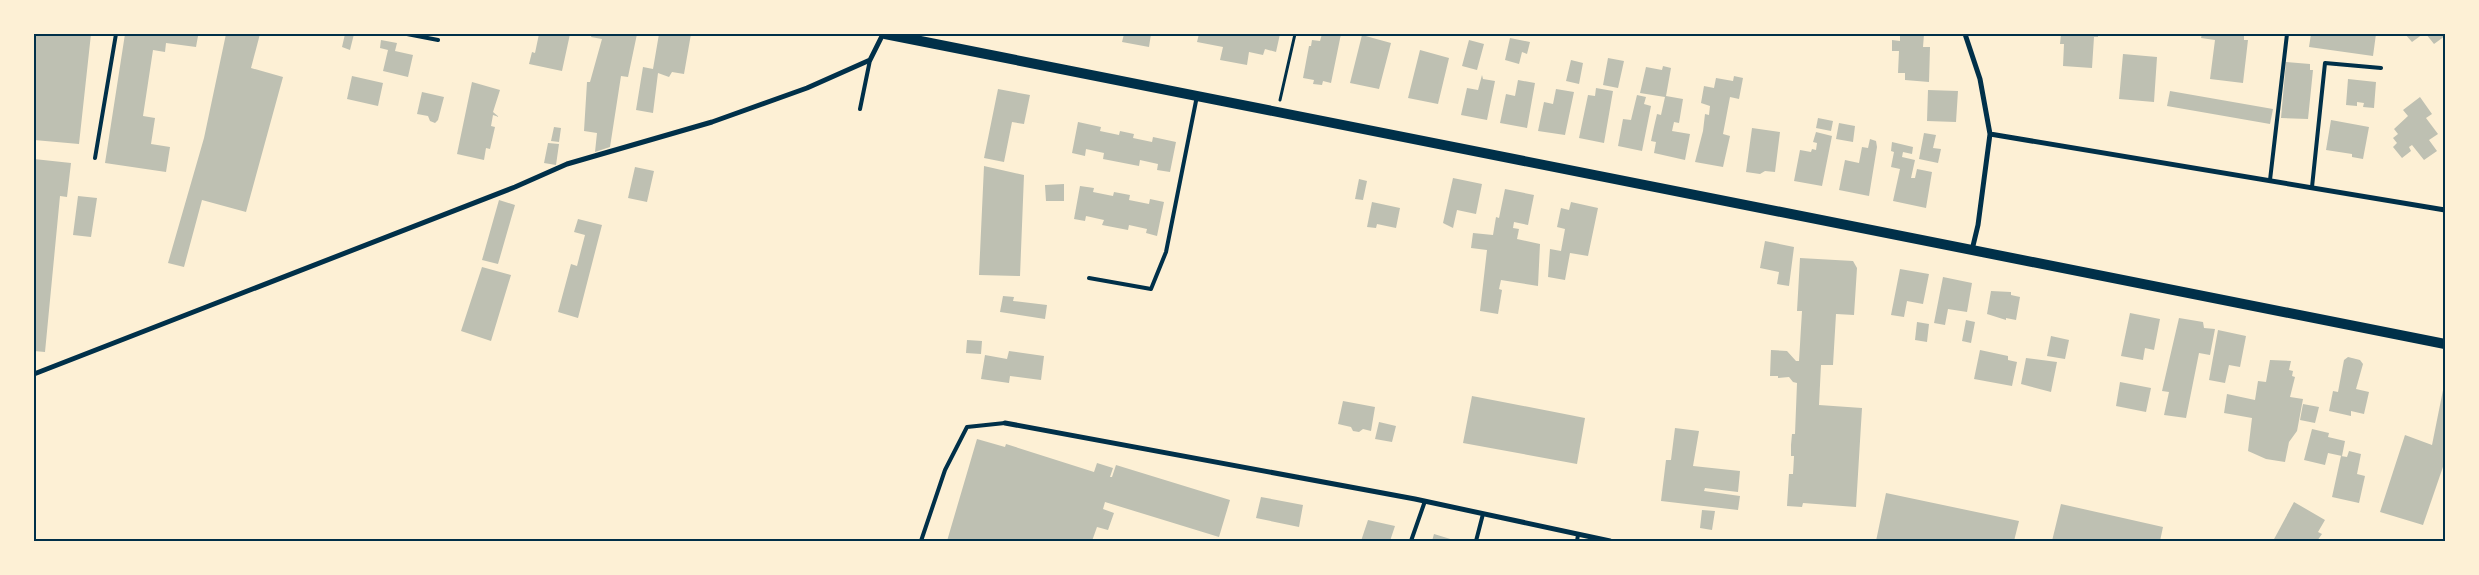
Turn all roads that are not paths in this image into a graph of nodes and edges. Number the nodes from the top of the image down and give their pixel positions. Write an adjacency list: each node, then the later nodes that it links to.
1 (116, 34): 12 (lane)
2 (407, 34): 6 (lane)
3 (884, 34): 7 (street); 9 (main road)
4 (1965, 34): 11 (street)
5 (2287, 34): 13 (lane)
6 (438, 40)
7 (870, 60): 10 (lane); 19 (street)
8 (2381, 68): 14 (lane)
9 (1197, 96): 16 (main road); 17 (lane)
10 (860, 109)
11 (1990, 134): 13 (street); 16 (street)
12 (95, 158)
13 (2270, 180): 14 (street)
14 (2312, 187): 15 (street)
15 (2445, 210)
16 (1972, 250): 18 (main road)
17 (1089, 278)
18 (2445, 344)
19 (34, 374)
20 (1005, 423): 21 (street); 24 (lane)
21 (1425, 501): 22 (street); 25 (lane)
22 (1482, 514): 23 (street); 26 (lane)
23 (1578, 535): 27 (lane); 28 (street)
24 (921, 541)
25 (1412, 541)
26 (1476, 541)
27 (1576, 541)
28 (1610, 541)

